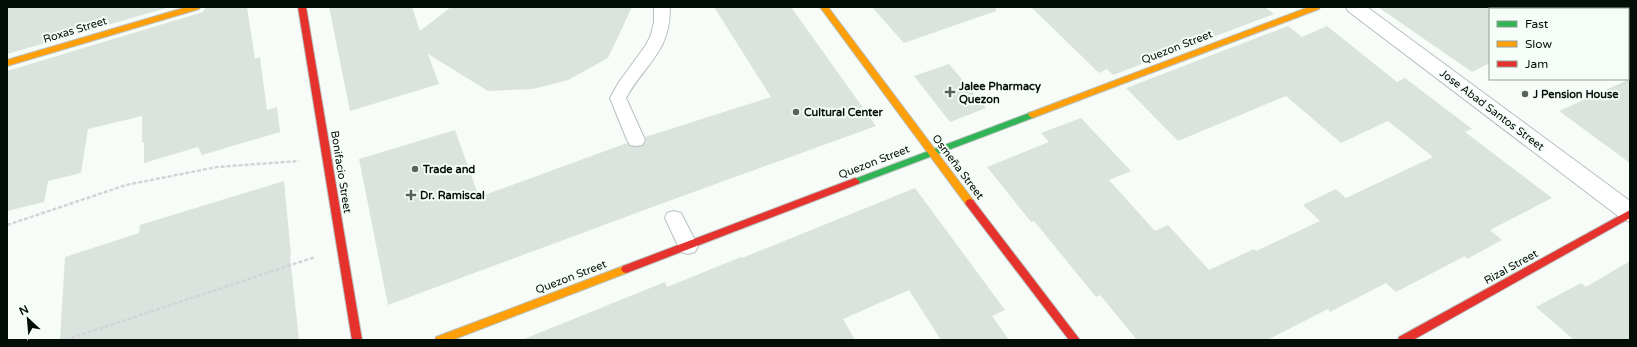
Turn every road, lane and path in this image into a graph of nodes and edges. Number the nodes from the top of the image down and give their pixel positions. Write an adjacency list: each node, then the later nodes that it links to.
1 (196, 7): 7 (street, Roxas Street)
2 (302, 7): 10 (street, Bonifacio Street)
3 (662, 7): 8 (lane)
4 (824, 7): 9 (street, Osmeña Street)
5 (1316, 7): 9 (street, Quezon Street)
6 (1355, 7): 11 (street, Jose Abad Santos Street)
7 (7, 63)
8 (636, 140)
9 (932, 153): 14 (street, Quezon Street); 19 (street, Osmeña Street)
10 (327, 159): 13 (path); 15 (street, Bonifacio Street)
11 (1630, 214): 20 (street, Rizal Street)
12 (674, 218): 14 (lane)
13 (7, 225)
14 (688, 246): 18 (street, Quezon Street)
15 (342, 248): 16 (path); 17 (street, Bonifacio Street)
16 (65, 340)
17 (357, 340)
18 (440, 340)
19 (1075, 340)
20 (1403, 340)

